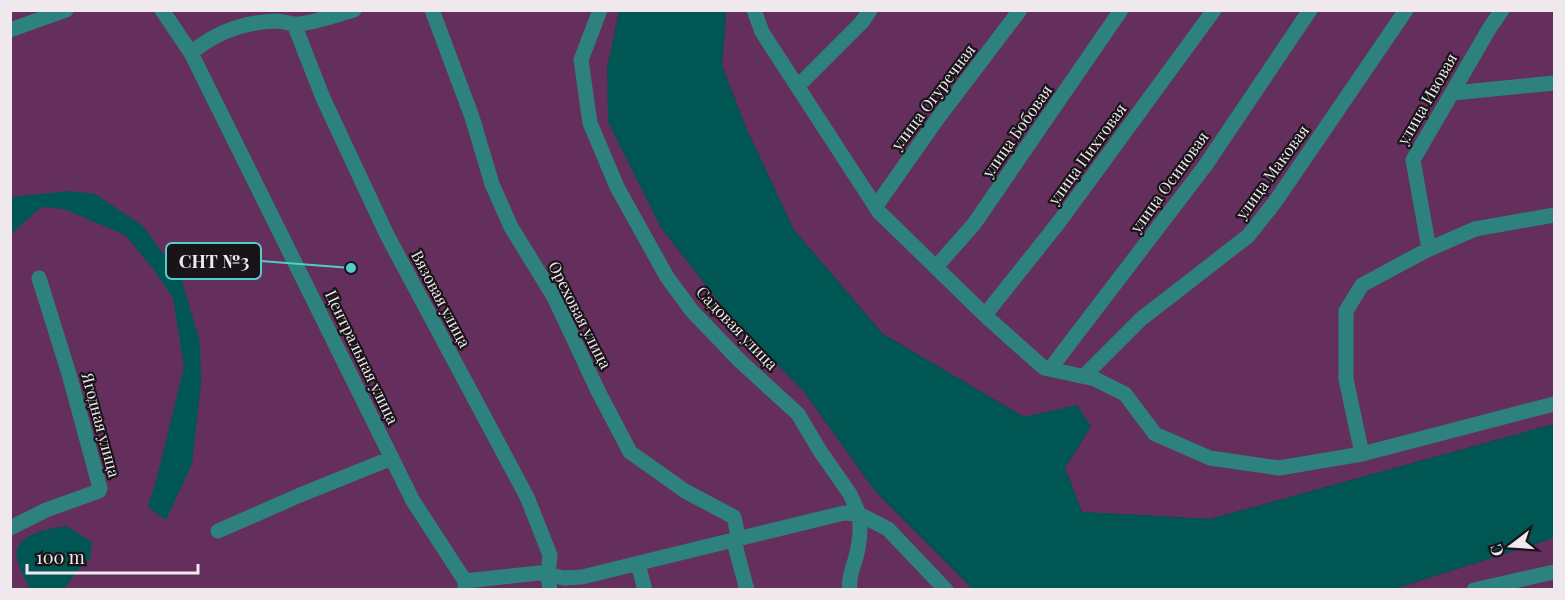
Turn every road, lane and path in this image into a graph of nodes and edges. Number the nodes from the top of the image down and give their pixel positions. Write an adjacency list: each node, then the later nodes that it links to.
1 (66, 10): 15 (street)
2 (162, 10): 16 (street, Центральная улица)
3 (354, 10): 14 (street)
4 (432, 10): 34 (street, Ореховая улица)
5 (600, 10): 31 (street, Садовая улица)
6 (754, 10): 18 (street)
7 (870, 10): 18 (street)
8 (1020, 10): 20 (street, улица Огуречная)
9 (1121, 10): 23 (street, улица Бобовая)
10 (1214, 10): 25 (street, улица Пихтовая)
11 (1310, 10): 26 (street, улица Осиновая)
12 (1406, 10): 27 (street, улица Маковая)
13 (1502, 10): 19 (street, улица Ивовая)
14 (294, 24): 16 (street); 37 (street, Вязовая улица)
15 (10, 30)
16 (191, 53): 30 (street, Центральная улица)
17 (1554, 82): 19 (street)
18 (798, 86): 20 (street)
19 (1453, 93): 22 (street, улица Ивовая)
20 (876, 206): 23 (street)
21 (1554, 215): 22 (street)
22 (1429, 249): 29 (street)
23 (936, 267): 25 (street)
24 (39, 278): 32 (street, Ягодная улица)
25 (985, 315): 26 (street)
26 (1050, 369): 27 (street)
27 (1084, 376): 29 (street)
28 (1554, 404): 29 (street)
29 (1362, 454)
30 (392, 458): 33 (street); 38 (street, Центральная улица)
31 (859, 514): 34 (street); 41 (street); 42 (street)
32 (10, 528)
33 (218, 531)
34 (736, 540): 35 (street); 40 (street, Ореховая улица)
35 (638, 564): 37 (street); 39 (street)
36 (1554, 572): 43 (street)
37 (549, 582): 38 (street)
38 (465, 585)
39 (645, 590)
40 (747, 590)
41 (850, 590)
42 (946, 590)
43 (1474, 590)

